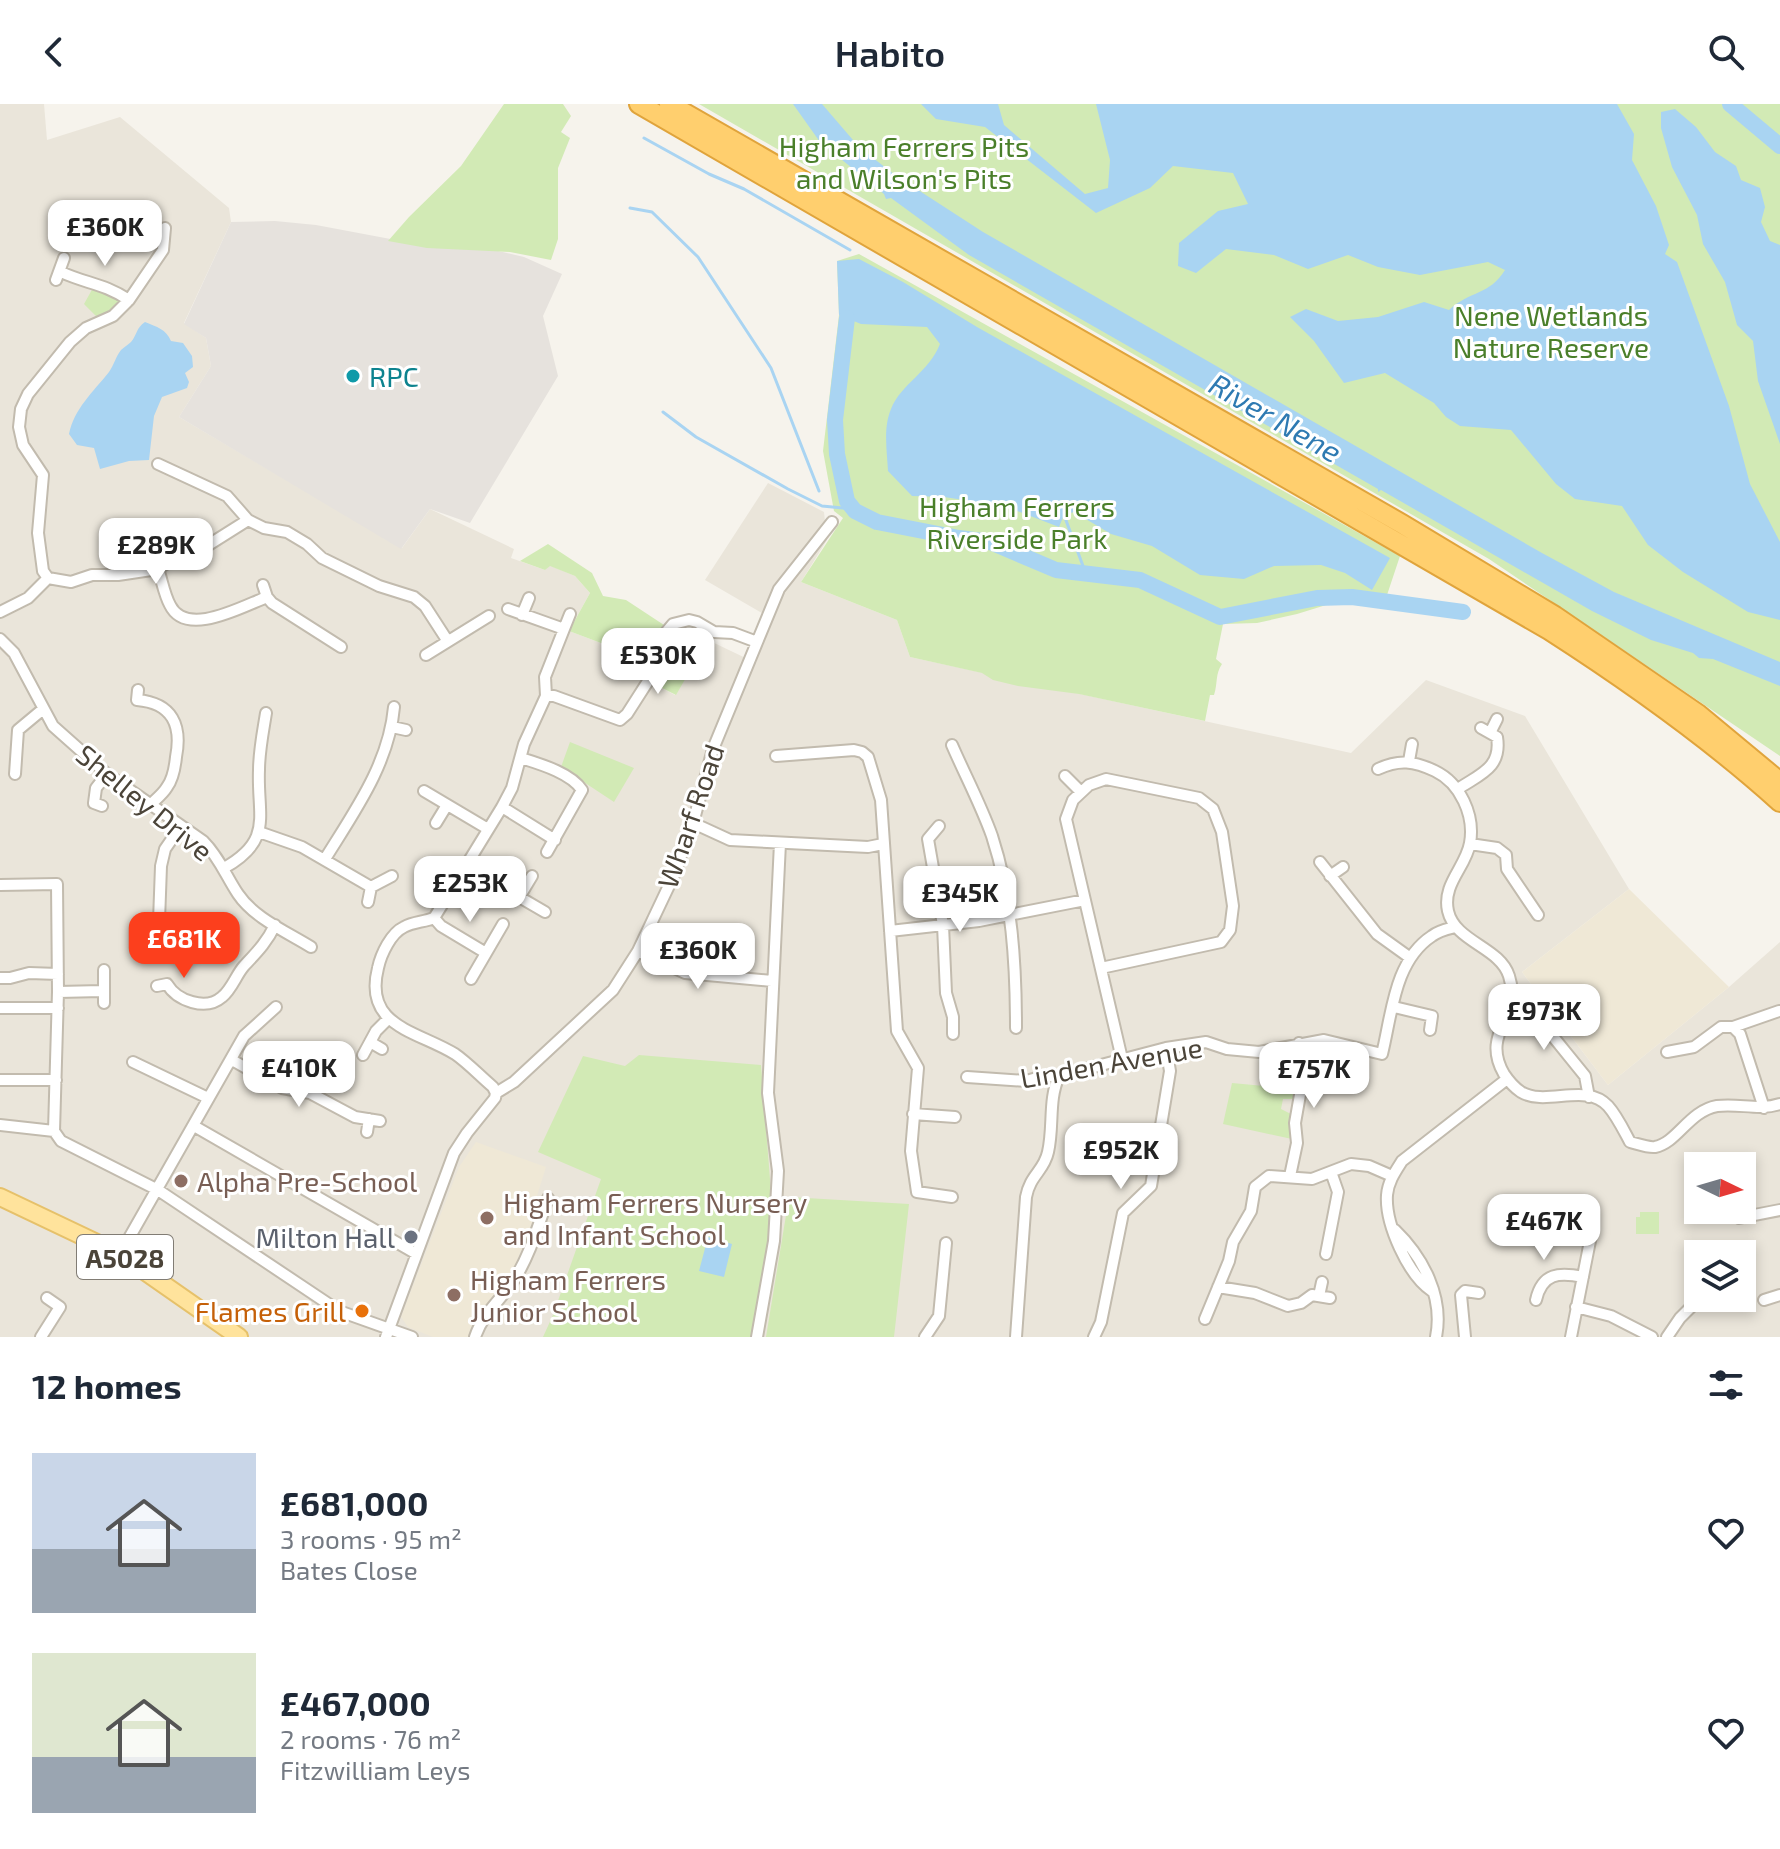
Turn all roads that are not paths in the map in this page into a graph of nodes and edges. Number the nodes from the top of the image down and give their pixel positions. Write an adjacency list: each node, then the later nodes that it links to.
1 (639, 104): 46 (highway)
2 (669, 104): 42 (highway)
3 (165, 228): 5 (street)
4 (64, 258): 5 (street)
5 (129, 300): 10 (street)
6 (158, 464): 7 (street)
7 (248, 520): 9 (street); 21 (street)
8 (832, 522): 22 (street, Wharf Road)
9 (158, 569): 10 (street); 12 (street)
10 (48, 578): 15 (street)
11 (263, 585): 12 (street)
12 (267, 597): 23 (street)
13 (529, 598): 17 (street)
14 (508, 609): 17 (street)
15 (0, 612)
16 (570, 614): 19 (street)
17 (522, 615): 19 (street)
18 (489, 616): 21 (street)
19 (564, 629): 26 (street)
20 (0, 639): 28 (street, Shelley Drive)
21 (447, 640): 24 (street)
22 (757, 642): 26 (street); 52 (street, Wharf Road)
23 (341, 647)
24 (426, 655)
25 (138, 690): 47 (street)
26 (546, 696): 36 (street)
27 (394, 707): 31 (street)
28 (42, 710): 39 (street); 40 (street, Shelley Drive)
29 (266, 713): 56 (street)
30 (1497, 719): 43 (street)
31 (392, 727): 32 (street); 62 (street)
32 (406, 730)
33 (1412, 744): 37 (street)
34 (952, 745): 76 (street)
35 (776, 756): 59 (street)
36 (521, 758): 50 (street); 57 (street)
37 (1409, 761): 38 (street); 43 (street)
38 (1378, 769)
39 (15, 774)
40 (107, 774): 47 (street, Shelley Drive); 49 (street)
41 (1065, 776): 45 (street)
42 (1780, 782)
43 (1458, 789): 60 (street)
44 (424, 791): 48 (street)
45 (1081, 792): 73 (street); 89 (street)
46 (1780, 802)
47 (150, 805): 53 (street, Shelley Drive)
48 (447, 805): 51 (street); 55 (street)
49 (102, 806)
50 (502, 807): 55 (street); 57 (street)
51 (436, 823)
52 (693, 823): 58 (street); 86 (street, Wharf Road)
53 (181, 826): 66 (street, Shelley Drive); 79 (street)
54 (939, 826): 82 (street)
55 (488, 829): 64 (street)
56 (259, 832): 62 (street); 66 (street)
57 (555, 840): 61 (street)
58 (780, 843): 59 (street); 94 (street)
59 (883, 844): 84 (street)
60 (1470, 844): 77 (street); 83 (street)
61 (547, 852)
62 (325, 859): 71 (street)
63 (1320, 862): 69 (street)
64 (466, 866): 72 (street); 78 (street)
65 (1343, 867): 69 (street)
66 (224, 868): 81 (street, Shelley Drive)
67 (392, 876): 71 (street)
68 (532, 876): 72 (street)
69 (1330, 876): 88 (street)
70 (0, 885): 91 (street)
71 (371, 887): 74 (street)
72 (520, 896): 75 (street)
73 (1085, 900): 76 (street); 89 (street)
74 (368, 902)
75 (545, 912)
76 (1010, 915): 82 (street); 105 (street)
77 (1538, 915)
78 (434, 918): 87 (street); 103 (street)
79 (159, 921)
80 (503, 924): 87 (street)
81 (275, 925): 85 (street, Shelley Drive); 95 (street)
82 (943, 925): 84 (street); 107 (street)
83 (1455, 927): 88 (street); 97 (street)
84 (890, 931): 127 (street)
85 (311, 947)
86 (638, 951): 94 (street); 122 (street, Wharf Road)
87 (486, 953): 93 (street)
88 (1409, 957): 99 (street, Linden Avenue)
89 (1101, 968): 114 (street)
90 (104, 970): 96 (street)
91 (58, 974): 92 (street); 96 (street)
92 (0, 978)
93 (471, 979)
94 (772, 981): 163 (street)
95 (157, 986)
96 (58, 992): 101 (street)
97 (1511, 996): 119 (street); 123 (street)
98 (276, 1007): 115 (street)
99 (1394, 1007): 106 (street); 109 (street, Linden Avenue)
100 (0, 1008): 101 (street)
101 (58, 1008): 121 (street)
102 (1779, 1011): 104 (street)
103 (388, 1019): 108 (street); 122 (street)
104 (1733, 1027): 112 (street); 126 (street)
105 (1016, 1028)
106 (1430, 1030)
107 (953, 1034)
108 (370, 1042): 111 (street); 113 (street)
109 (1299, 1043): 110 (street, Linden Avenue); 134 (street)
110 (1166, 1048): 114 (street, Linden Avenue); 166 (street)
111 (382, 1049)
112 (1667, 1052)
113 (363, 1055)
114 (1122, 1059): 117 (street, Linden Avenue)
115 (232, 1060): 124 (street); 132 (street)
116 (133, 1062): 124 (street)
117 (1059, 1076): 118 (street, Linden Avenue); 165 (street)
118 (967, 1077)
119 (1507, 1079): 123 (street); 135 (street)
120 (0, 1080): 121 (street)
121 (56, 1080): 131 (street)
122 (496, 1093): 144 (street, Wharf Road)
123 (1589, 1097): 126 (street)
124 (208, 1098): 130 (street)
125 (1780, 1104): 126 (street)
126 (1764, 1108)
127 (913, 1114): 128 (street); 138 (street)
128 (955, 1117)
129 (0, 1125): 131 (street)
130 (194, 1126): 136 (street); 144 (street)
131 (54, 1131): 136 (street)
132 (367, 1132)
133 (1331, 1172): 134 (street); 135 (street); 146 (street)
134 (1290, 1176): 149 (street)
135 (1392, 1176): 167 (street)
136 (158, 1190): 145 (street); 158 (street)
137 (0, 1197): 145 (main road, A5028)
138 (952, 1197)
139 (548, 1198): 162 (street)
140 (1780, 1210): 141 (street)
141 (1756, 1215)
142 (1591, 1236): 147 (street)
143 (946, 1243): 164 (street)
144 (415, 1253): 158 (street, Wharf Road)
145 (120, 1254): 160 (main road, A5028)
146 (1326, 1254)
147 (1583, 1277): 153 (street); 155 (street)
148 (1322, 1282): 149 (street)
149 (1218, 1287): 157 (street)
150 (1479, 1293): 168 (street)
151 (1780, 1295): 154 (street)
152 (47, 1298): 159 (street)
153 (1536, 1300)
154 (1764, 1300)
155 (1576, 1307): 169 (street); 170 (street)
156 (1686, 1312): 171 (street)
157 (1205, 1319)
158 (388, 1332): 161 (street)
159 (41, 1337)
160 (239, 1337)
161 (412, 1337)
162 (475, 1337)
163 (757, 1337)
164 (925, 1337)
165 (1016, 1337)
166 (1094, 1337)
167 (1436, 1337)
168 (1465, 1337)
169 (1571, 1337)
170 (1652, 1337)
171 (1667, 1337)

